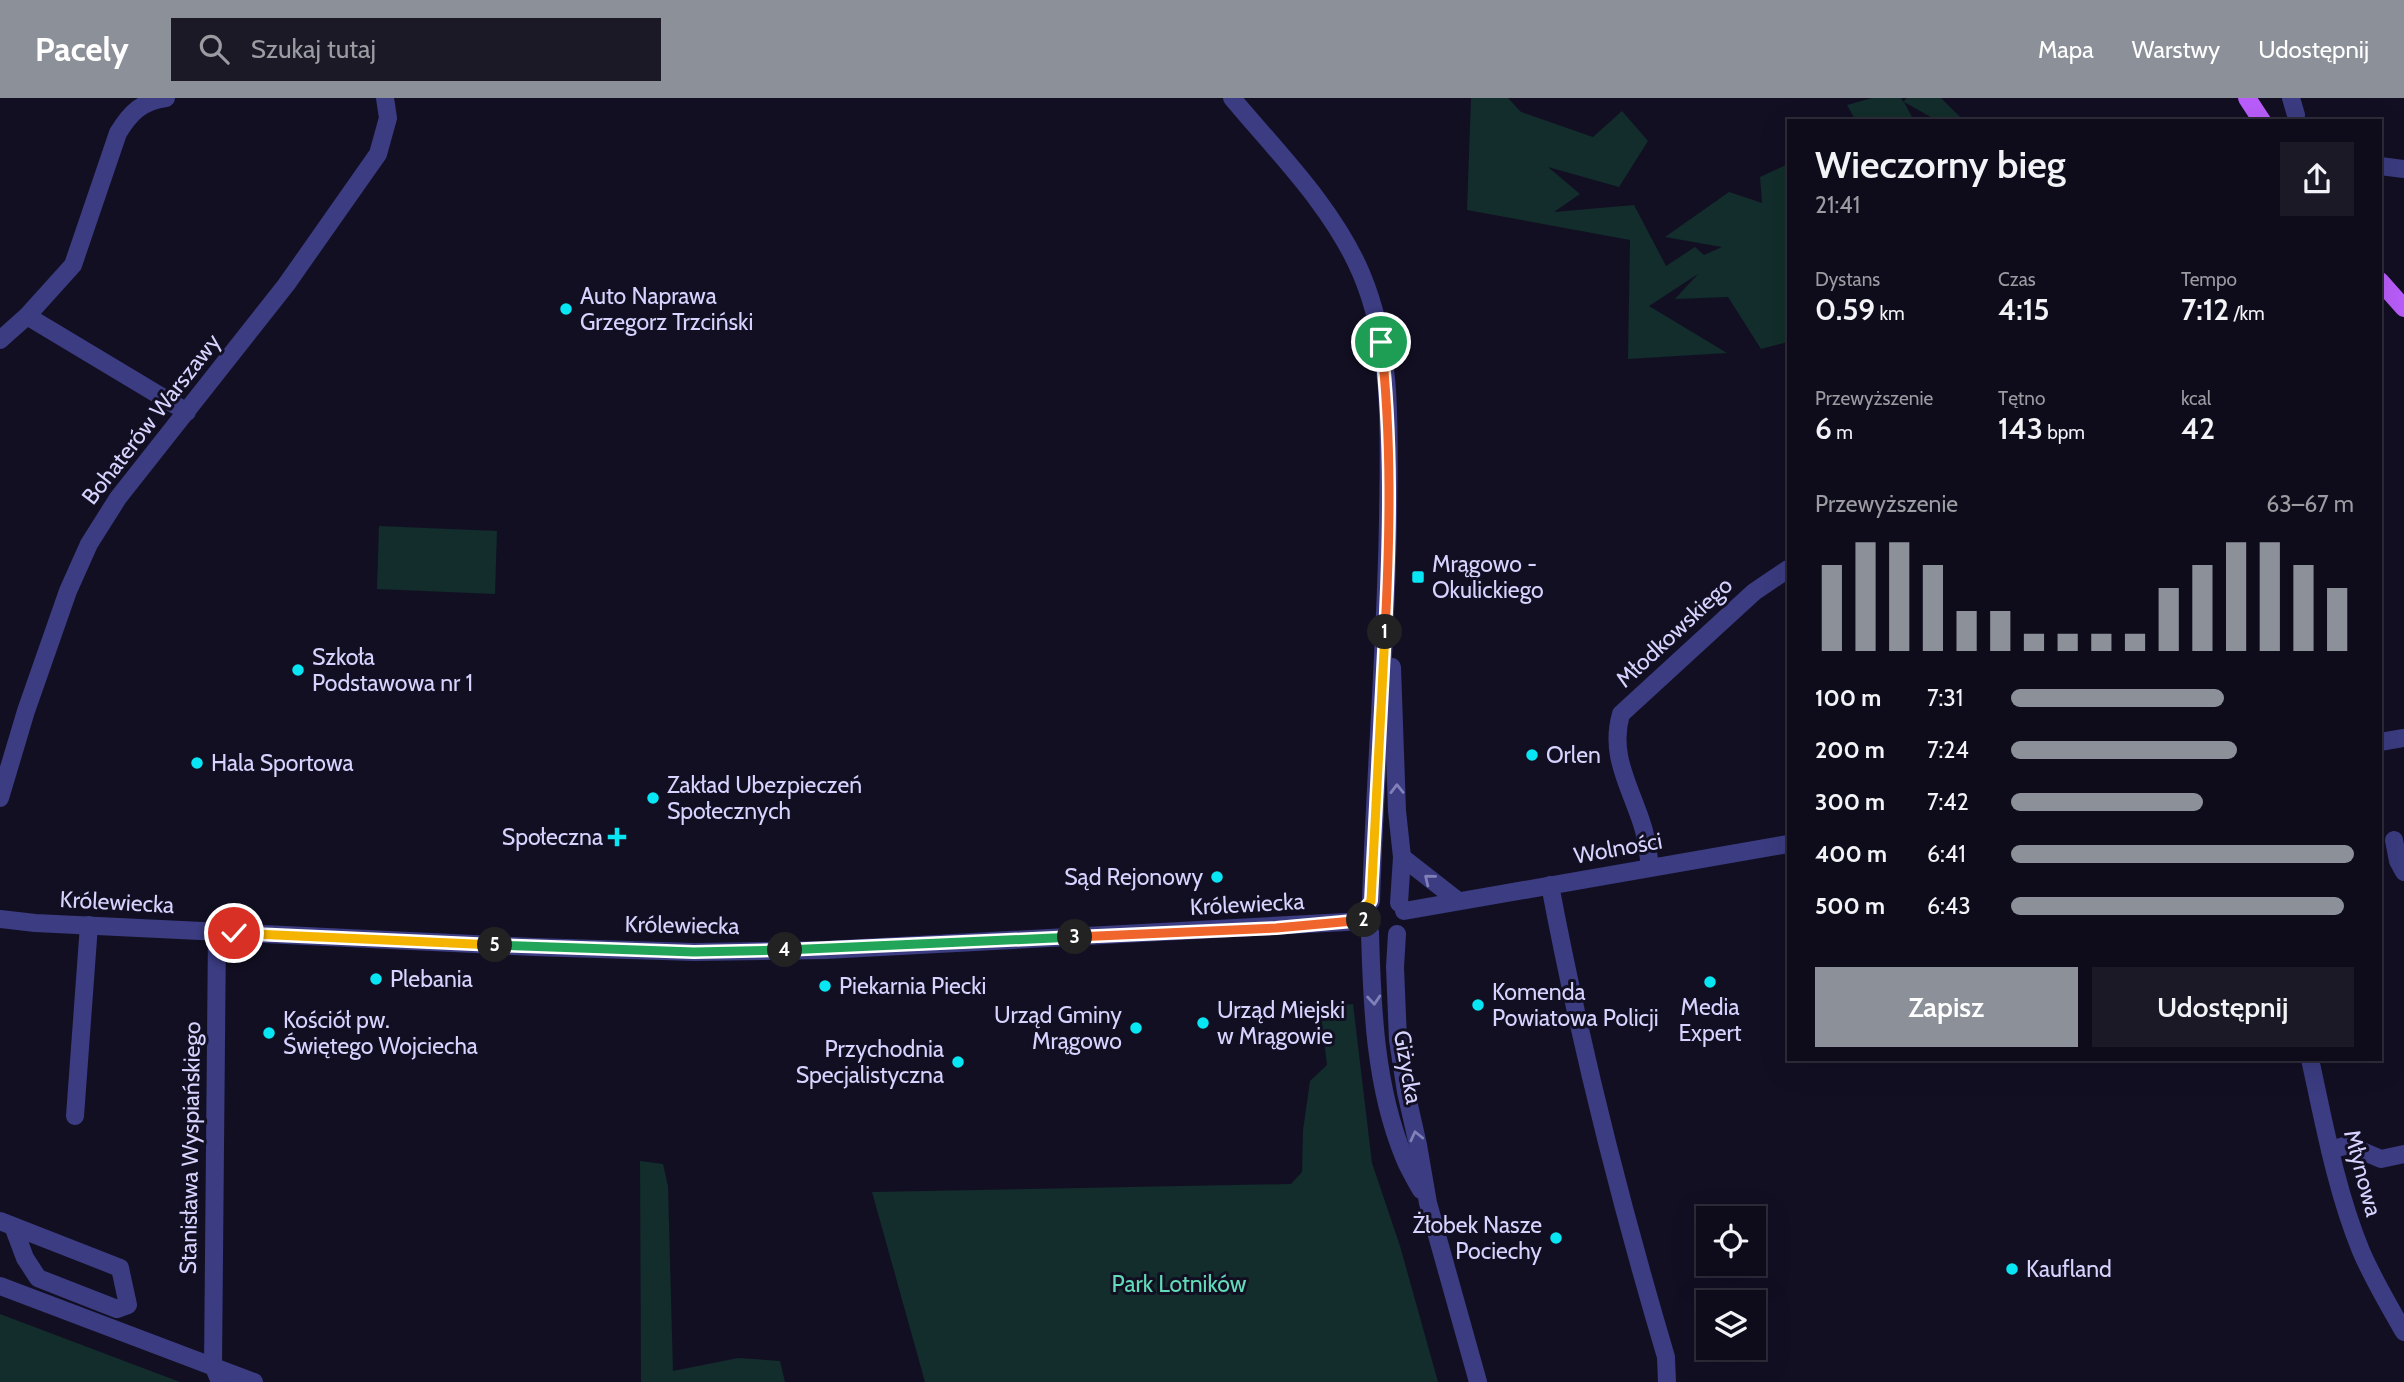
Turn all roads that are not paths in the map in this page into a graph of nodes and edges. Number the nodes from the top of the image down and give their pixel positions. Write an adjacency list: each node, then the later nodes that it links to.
1 (166, 98): 10 (street)
2 (385, 98): 12 (street, Bohaterów Warszawy)
3 (1232, 98): 14 (street)
4 (2247, 98): 5 (main road)
5 (2261, 119)
6 (2382, 166): 7 (street)
7 (2404, 169)
8 (2382, 283): 9 (main road)
9 (2404, 308)
10 (27, 316): 11 (street); 12 (street)
11 (0, 340)
12 (187, 412): 17 (street, Bohaterów Warszawy)
13 (1787, 570): 21 (street, Młodkowskiego)
14 (1387, 597): 20 (street, one-way to 14); 24 (street)
15 (2404, 738): 16 (street)
16 (2382, 742)
17 (0, 798)
18 (2394, 840): 22 (street)
19 (1787, 844): 21 (street, Wolności)
20 (1402, 857): 25 (street, one-way to 20); 26 (street)
21 (1650, 867): 23 (street, Wolności)
22 (2404, 872)
23 (1550, 885): 25 (street, Wolności); 43 (street)
24 (1371, 901): 26 (street); 29 (street)
25 (1457, 901): 26 (street, Wolności)
26 (1402, 907): 31 (street)
27 (0, 919): 28 (street, Królewiecka)
28 (89, 925): 30 (street, Królewiecka); 33 (street)
29 (1363, 931): 30 (street, Królewiecka); 31 (street); 36 (street, Giżycka, one-way to 36)
30 (217, 932): 40 (street, Stanisława Wyspiańskiego)
31 (1397, 934): 36 (street, Giżycka, one-way to 31)
32 (2310, 1061): 34 (street, Młynowa)
33 (75, 1116)
34 (2330, 1150): 35 (street); 39 (street, Młynowa)
35 (2404, 1154)
36 (1428, 1203): 42 (street, Giżycka)
37 (6, 1224): 37 (street)
38 (0, 1286): 40 (street)
39 (2404, 1332)
40 (216, 1374): 41 (street)
41 (254, 1382)
42 (1478, 1382)
43 (1667, 1382)

